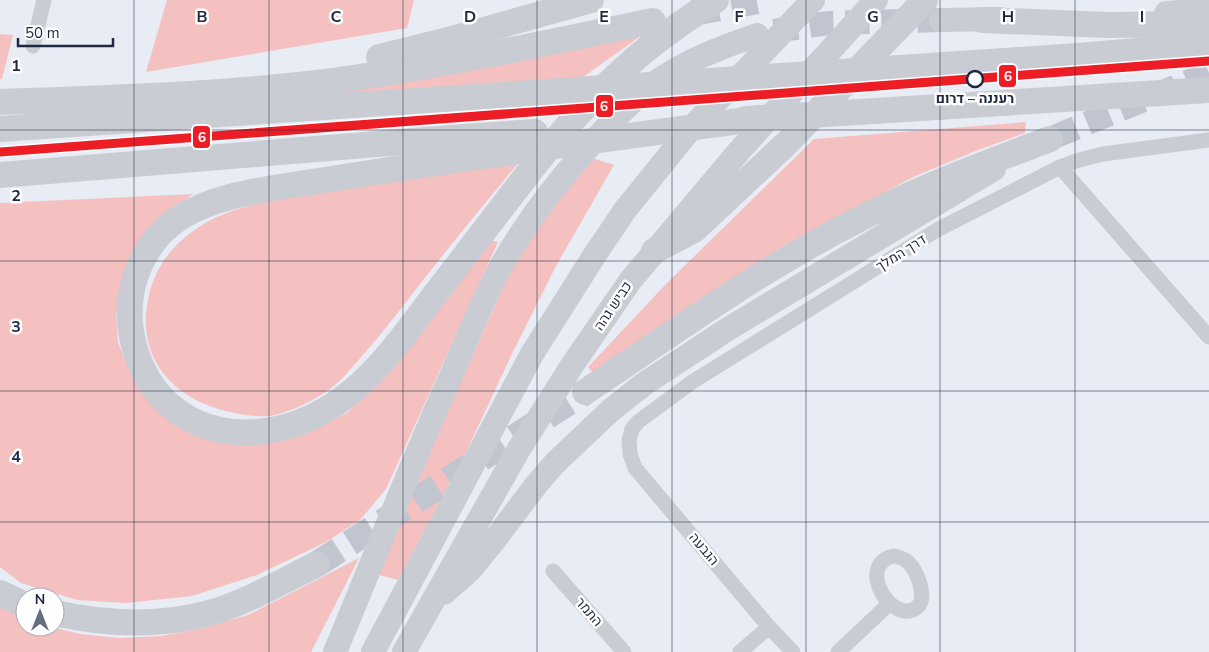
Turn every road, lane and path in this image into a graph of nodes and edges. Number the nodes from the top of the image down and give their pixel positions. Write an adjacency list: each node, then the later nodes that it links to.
1 (44, 0): 14 (street)
2 (591, 0): 16 (highway)
3 (716, 0): 18 (highway)
4 (813, 0): 37 (highway)
5 (876, 0): 24 (highway, כביש גהה)
6 (925, 0): 24 (highway)
7 (1209, 10): 9 (highway)
8 (941, 20): 9 (highway)
9 (982, 20): 11 (highway)
10 (653, 21): 16 (highway)
11 (1209, 24)
12 (756, 35): 36 (highway)
13 (1209, 45): 19 (highway)
14 (33, 46)
15 (1209, 90): 18 (highway)
16 (112, 98): 17 (highway)
17 (0, 102)
18 (764, 118): 23 (highway)
19 (0, 129)
20 (1052, 138): 26 (highway); 32 (highway)
21 (1209, 140): 22 (street, דרך המלך)
22 (1060, 167): 25 (street); 27 (street, דרך המלך)
23 (0, 175)
24 (654, 251): 32 (highway, כביש גהה)
25 (1209, 337)
26 (585, 392)
27 (629, 440): 35 (street, הגבעה)
28 (317, 564): 34 (highway)
29 (553, 571): 39 (street, התמר)
30 (0, 593): 31 (highway)
31 (15, 600)
32 (431, 604): 38 (highway, כביש גהה)
33 (889, 604): 42 (street)
34 (65, 615)
35 (769, 627): 40 (street); 41 (street, הגבעה)
36 (335, 652)
37 (373, 652)
38 (404, 652)
39 (624, 652)
40 (740, 652)
41 (793, 652)
42 (838, 652)

